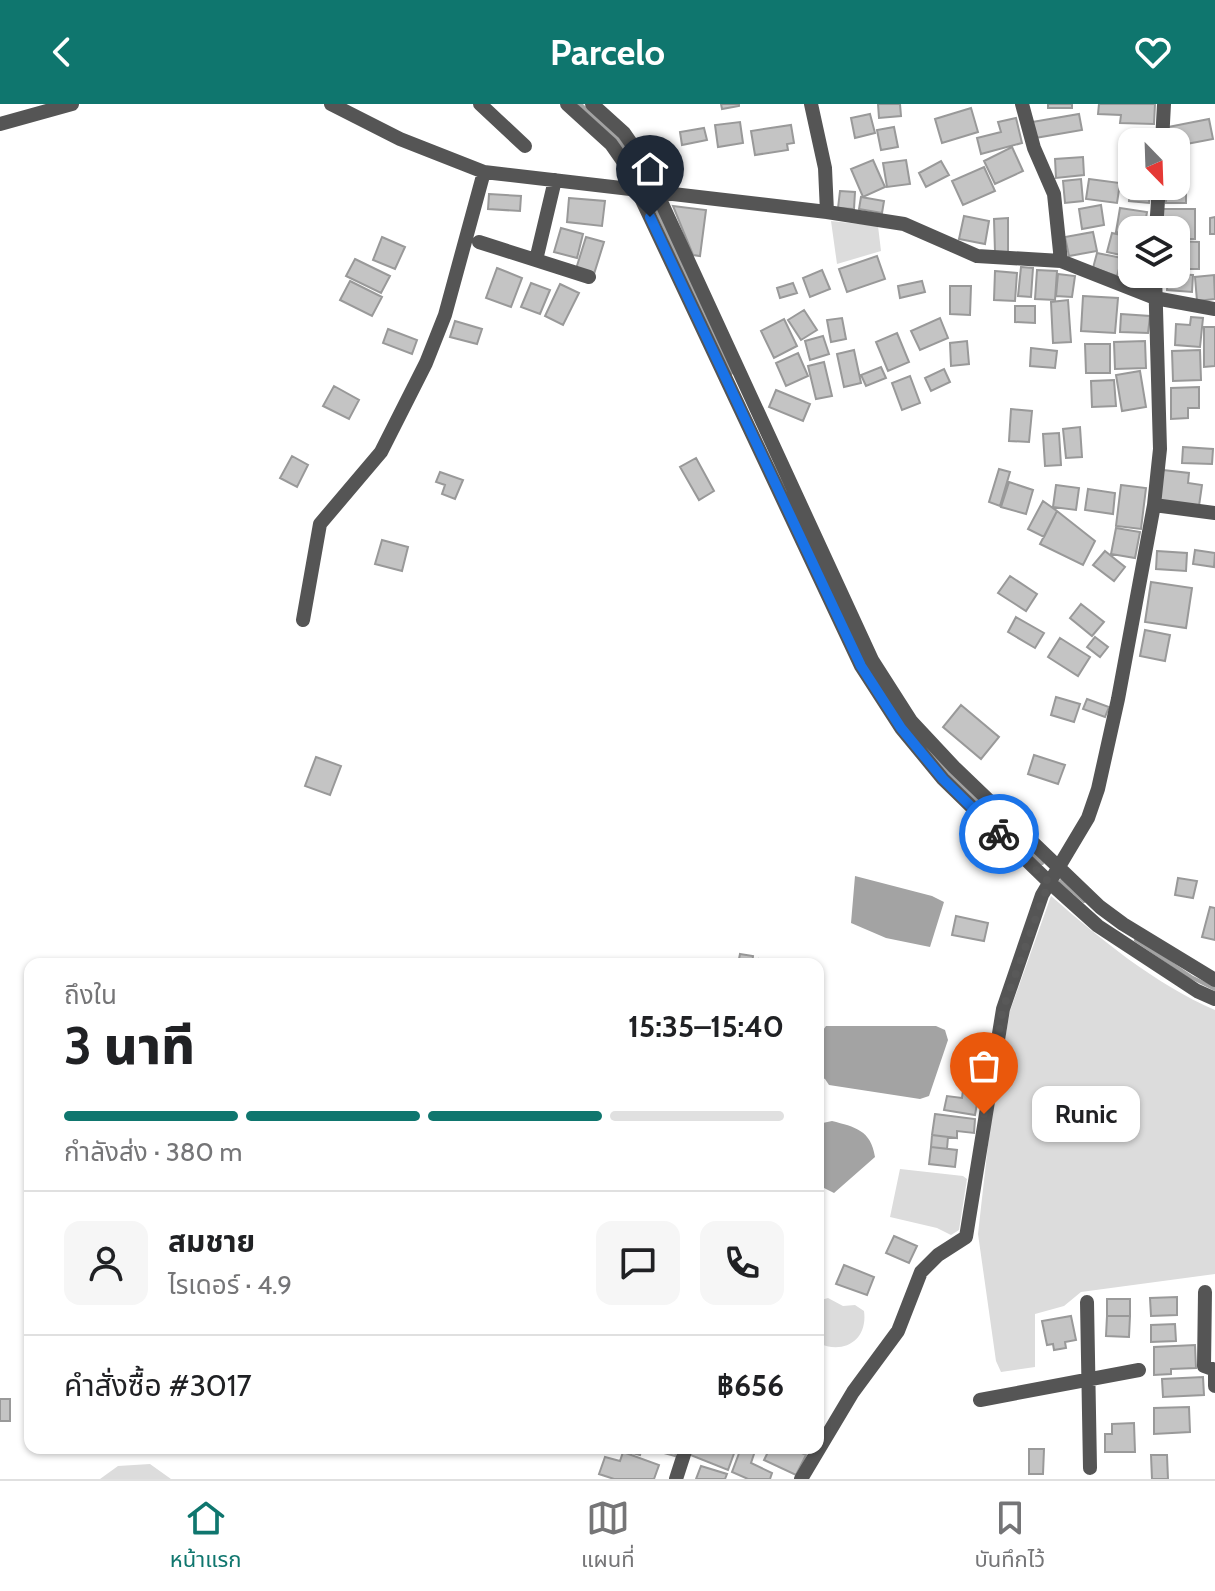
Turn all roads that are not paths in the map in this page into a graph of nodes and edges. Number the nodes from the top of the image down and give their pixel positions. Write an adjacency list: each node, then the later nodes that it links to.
1 (72, 104): 9 (street)
2 (331, 104): 12 (street)
3 (480, 104): 11 (street)
4 (567, 104): 14 (street)
5 (592, 104): 14 (street)
6 (811, 104): 15 (street)
7 (1022, 104): 18 (street)
8 (1164, 104): 10 (street)
9 (0, 124)
10 (1163, 128)
11 (525, 146)
12 (484, 172): 13 (street); 25 (street)
13 (555, 180): 14 (street); 17 (street)
14 (646, 190): 15 (street); 26 (street); 27 (street)
15 (827, 212): 18 (street)
16 (479, 242): 17 (street)
17 (536, 260): 19 (street)
18 (1061, 261): 21 (street)
19 (589, 277)
20 (1155, 288): 21 (street)
21 (1155, 298): 22 (street); 23 (street)
22 (1215, 309)
23 (1154, 505): 24 (street); 26 (street)
24 (1215, 513)
25 (303, 620)
26 (1058, 868): 27 (street); 28 (street)
27 (1049, 882): 29 (street); 36 (street)
28 (1215, 980)
29 (1215, 999)
30 (1205, 1292): 34 (street)
31 (1087, 1302): 33 (street)
32 (1139, 1370): 33 (street)
33 (1088, 1379): 35 (street); 39 (street)
34 (1215, 1386)
35 (980, 1400)
36 (824, 1441)
37 (684, 1454): 40 (street)
38 (816, 1454): 41 (street)
39 (1090, 1468)
40 (676, 1479)
41 (801, 1479)

